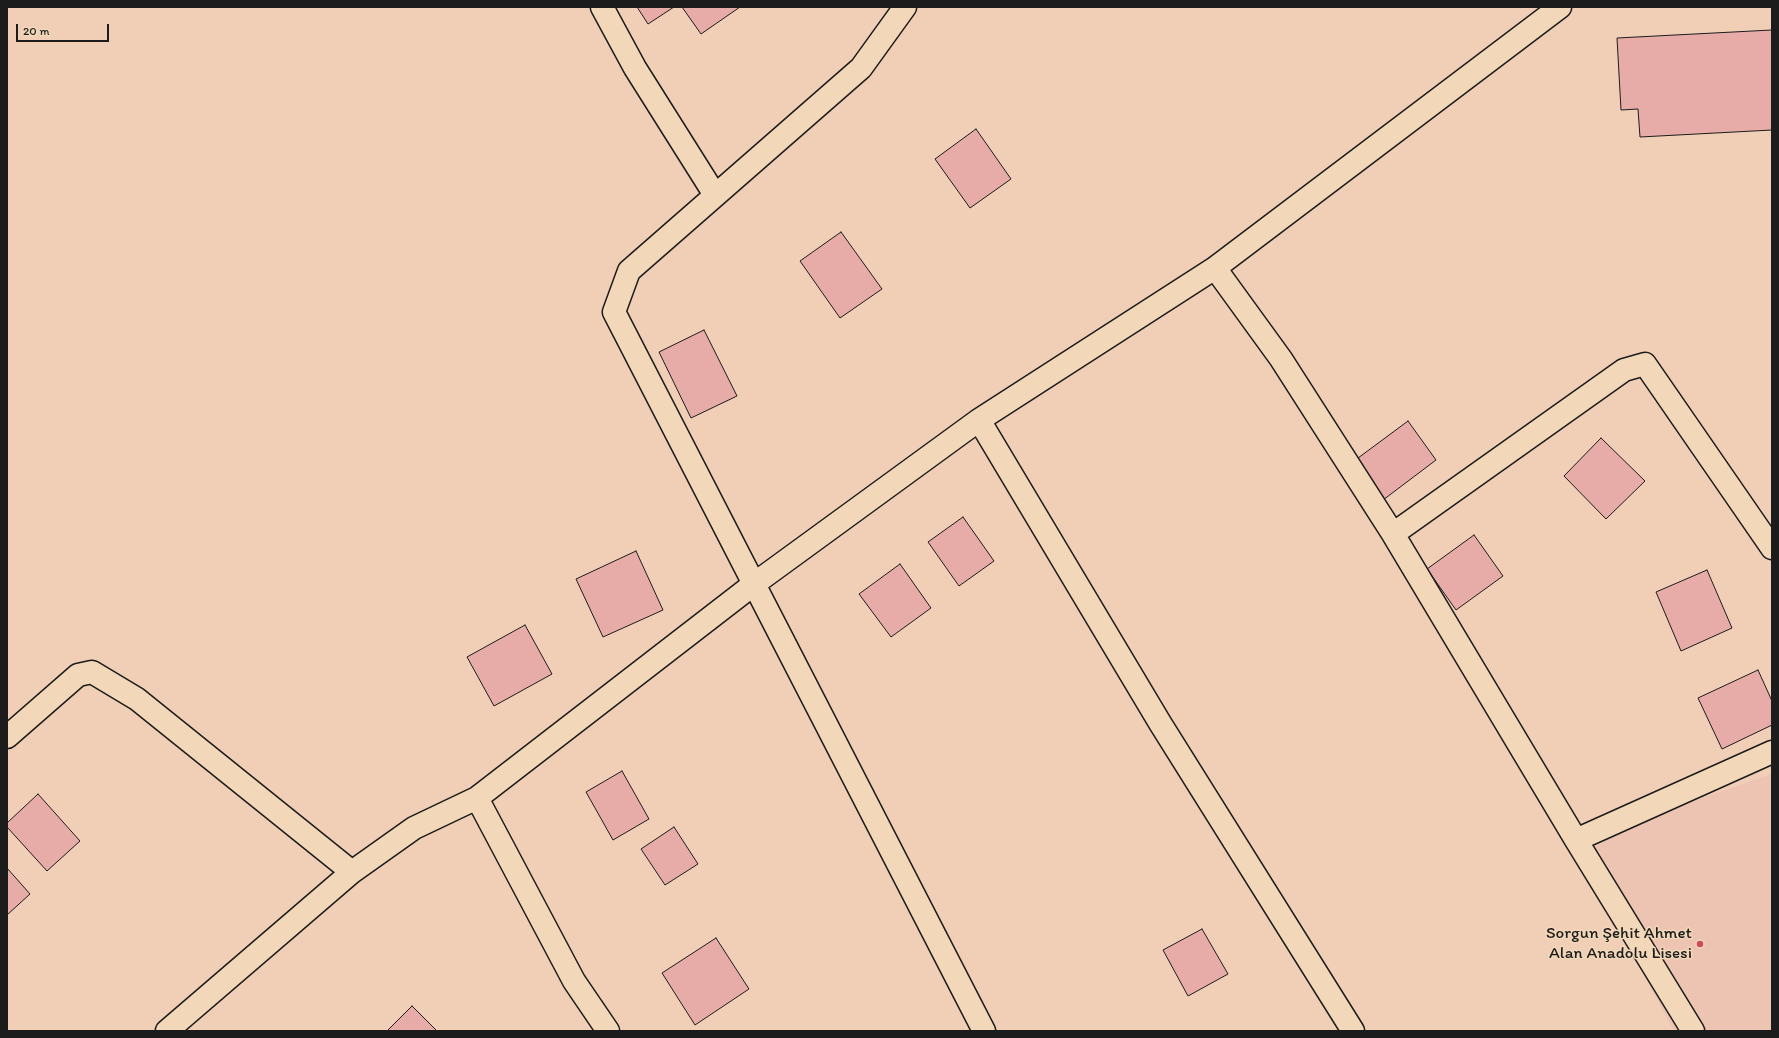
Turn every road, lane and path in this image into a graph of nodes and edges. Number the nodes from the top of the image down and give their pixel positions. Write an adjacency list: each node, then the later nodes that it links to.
1 (602, 7): 4 (street)
2 (904, 7): 4 (street)
3 (1560, 7): 5 (street)
4 (716, 195): 9 (street)
5 (1214, 268): 6 (street); 7 (street)
6 (979, 420): 9 (street); 18 (street)
7 (1393, 534): 8 (street); 13 (street)
8 (1772, 548)
9 (754, 584): 12 (street); 17 (street)
10 (7, 737): 14 (street)
11 (1772, 752): 13 (street)
12 (477, 798): 14 (street); 16 (street)
13 (1576, 840): 19 (street)
14 (352, 872): 15 (street)
15 (167, 1031)
16 (608, 1031)
17 (984, 1031)
18 (1353, 1031)
19 (1693, 1031)

